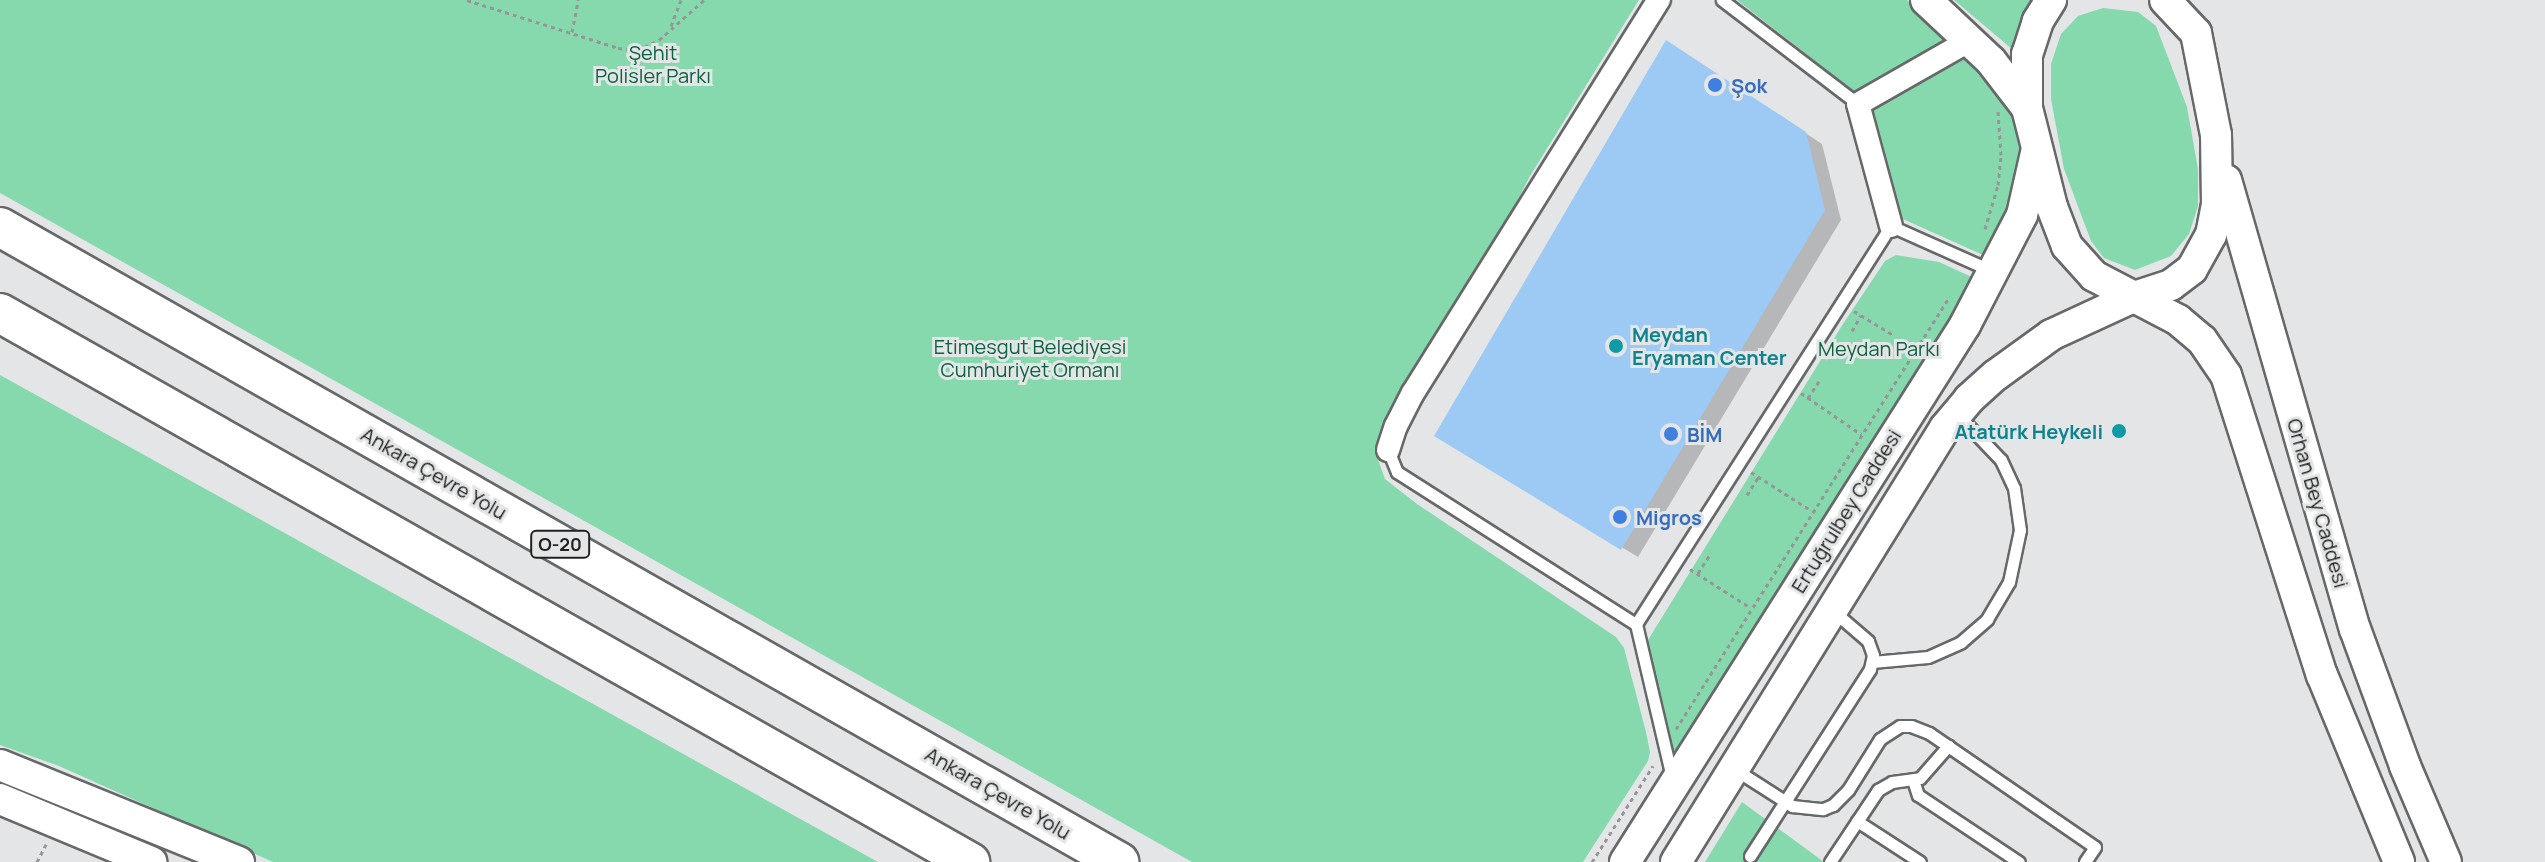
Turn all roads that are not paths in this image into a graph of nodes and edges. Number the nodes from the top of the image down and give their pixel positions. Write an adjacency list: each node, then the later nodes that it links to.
1 (1659, 0): 19 (street)
2 (1722, 0): 9 (lane)
3 (1926, 0): 8 (main road)
4 (2051, 0): 10 (main road)
5 (2165, 0): 7 (main road)
6 (2197, 0): 7 (main road)
7 (2196, 33): 11 (main road)
8 (1970, 40): 9 (street); 10 (main road)
9 (1858, 104): 13 (street)
10 (2012, 109): 12 (main road)
11 (2216, 135): 16 (main road, Ertuğrulbey Caddesi); 43 (main road, Orhan Bey Caddesi)
12 (2037, 147): 15 (main road, Ertuğrulbey Caddesi); 16 (main road)
13 (1891, 226): 15 (lane); 21 (lane)
14 (0, 227): 35 (highway, Ankara Çevre Yolu / O-20)
15 (1982, 266): 27 (main road, Ertuğrulbey Caddesi)
16 (2131, 298): 18 (main road, Ertuğrulbey Caddesi); 42 (main road)
17 (0, 313): 34 (highway)
18 (1957, 414): 20 (main road, Ertuğrulbey Caddesi); 22 (lane)
19 (1388, 450): 21 (lane)
20 (1832, 609): 22 (lane); 25 (main road, Ertuğrulbey Caddesi)
21 (1636, 624): 27 (lane)
22 (1872, 662): 29 (lane)
23 (1948, 746): 26 (lane); 29 (lane); 41 (lane)
24 (0, 765): 33 (main road)
25 (1733, 769): 29 (lane); 37 (main road, Ertuğrulbey Caddesi)
26 (1913, 780): 30 (lane); 40 (lane)
27 (1674, 784): 36 (main road, Ertuğrulbey Caddesi)
28 (0, 799): 32 (main road)
29 (1783, 801): 31 (lane)
30 (1857, 821): 38 (lane); 39 (lane)
31 (1750, 856)
32 (151, 862)
33 (239, 862)
34 (970, 862)
35 (1119, 862)
36 (1625, 862)
37 (1676, 862)
38 (1830, 862)
39 (1920, 862)
40 (2019, 862)
41 (2085, 862)
42 (2399, 862)
43 (2446, 862)

